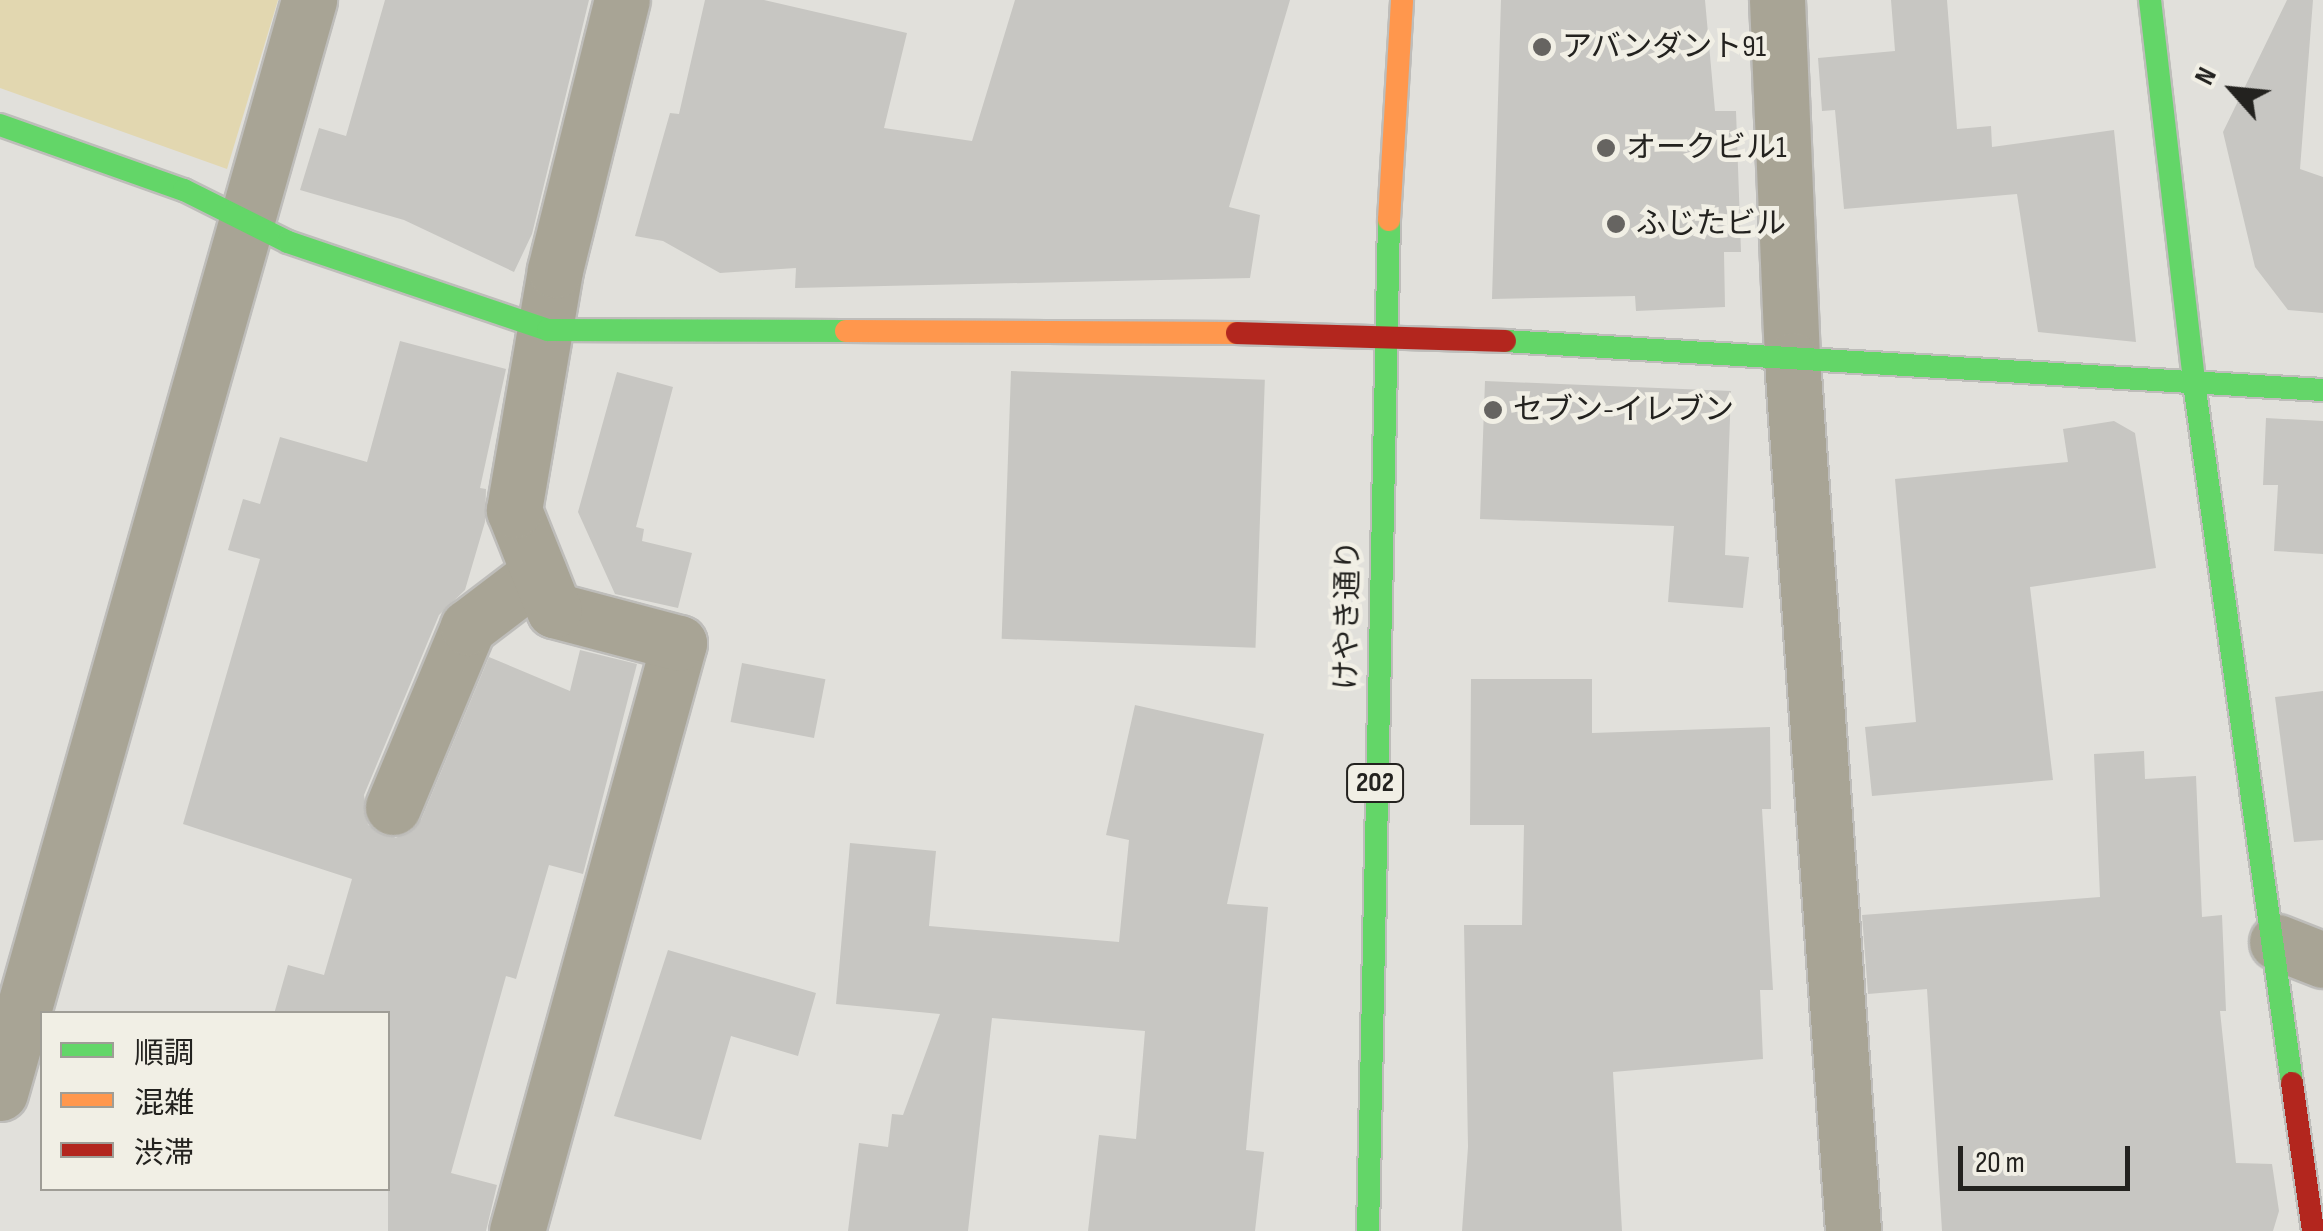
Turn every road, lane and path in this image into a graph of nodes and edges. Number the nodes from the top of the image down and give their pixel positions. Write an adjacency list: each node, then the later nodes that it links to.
1 (309, 0): 7 (street)
2 (622, 0): 8 (street)
3 (1402, 0): 9 (main road, けやき通り / 202)
4 (1777, 0): 10 (street)
5 (2150, 0): 11 (main road)
6 (0, 125): 7 (main road)
7 (246, 220): 8 (main road); 16 (street)
8 (548, 330): 9 (main road); 13 (street)
9 (1382, 334): 10 (main road); 18 (main road, けやき通り / 202)
10 (1792, 360): 11 (main road); 19 (street)
11 (2194, 383): 12 (main road); 15 (main road)
12 (2323, 390)
13 (539, 573): 14 (street); 17 (street)
14 (393, 807)
15 (2300, 951): 20 (main road)
16 (0, 1092)
17 (517, 1231)
18 (1368, 1231)
19 (1853, 1231)
20 (2312, 1231)

